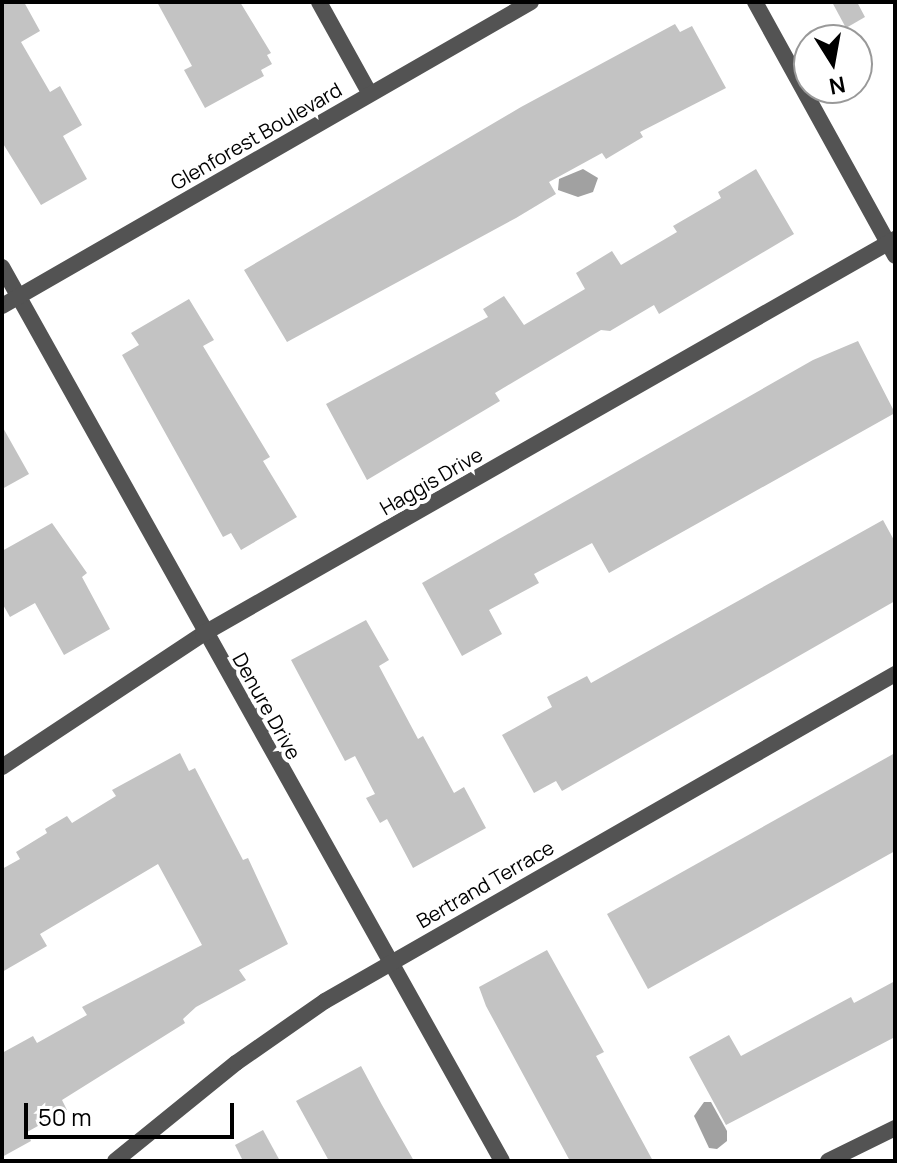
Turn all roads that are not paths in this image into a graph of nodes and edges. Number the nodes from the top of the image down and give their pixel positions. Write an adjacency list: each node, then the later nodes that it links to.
1 (319, 2): 4 (street)
2 (531, 2): 4 (street, Glenforest Boulevard)
3 (755, 2): 5 (street)
4 (370, 94): 7 (street, Glenforest Boulevard)
5 (893, 246): 9 (street, Haggis Drive)
6 (2, 267): 7 (street, Denure Drive)
7 (18, 296): 8 (street, Glenforest Boulevard); 9 (street, Denure Drive)
8 (2, 306)
9 (203, 634): 11 (street, Haggis Drive); 12 (street, Denure Drive)
10 (895, 674): 12 (street, Bertrand Terrace)
11 (2, 767)
12 (389, 962): 14 (street, Bertrand Terrace); 15 (street, Denure Drive)
13 (895, 1128): 16 (street)
14 (115, 1161)
15 (502, 1161)
16 (828, 1161)

